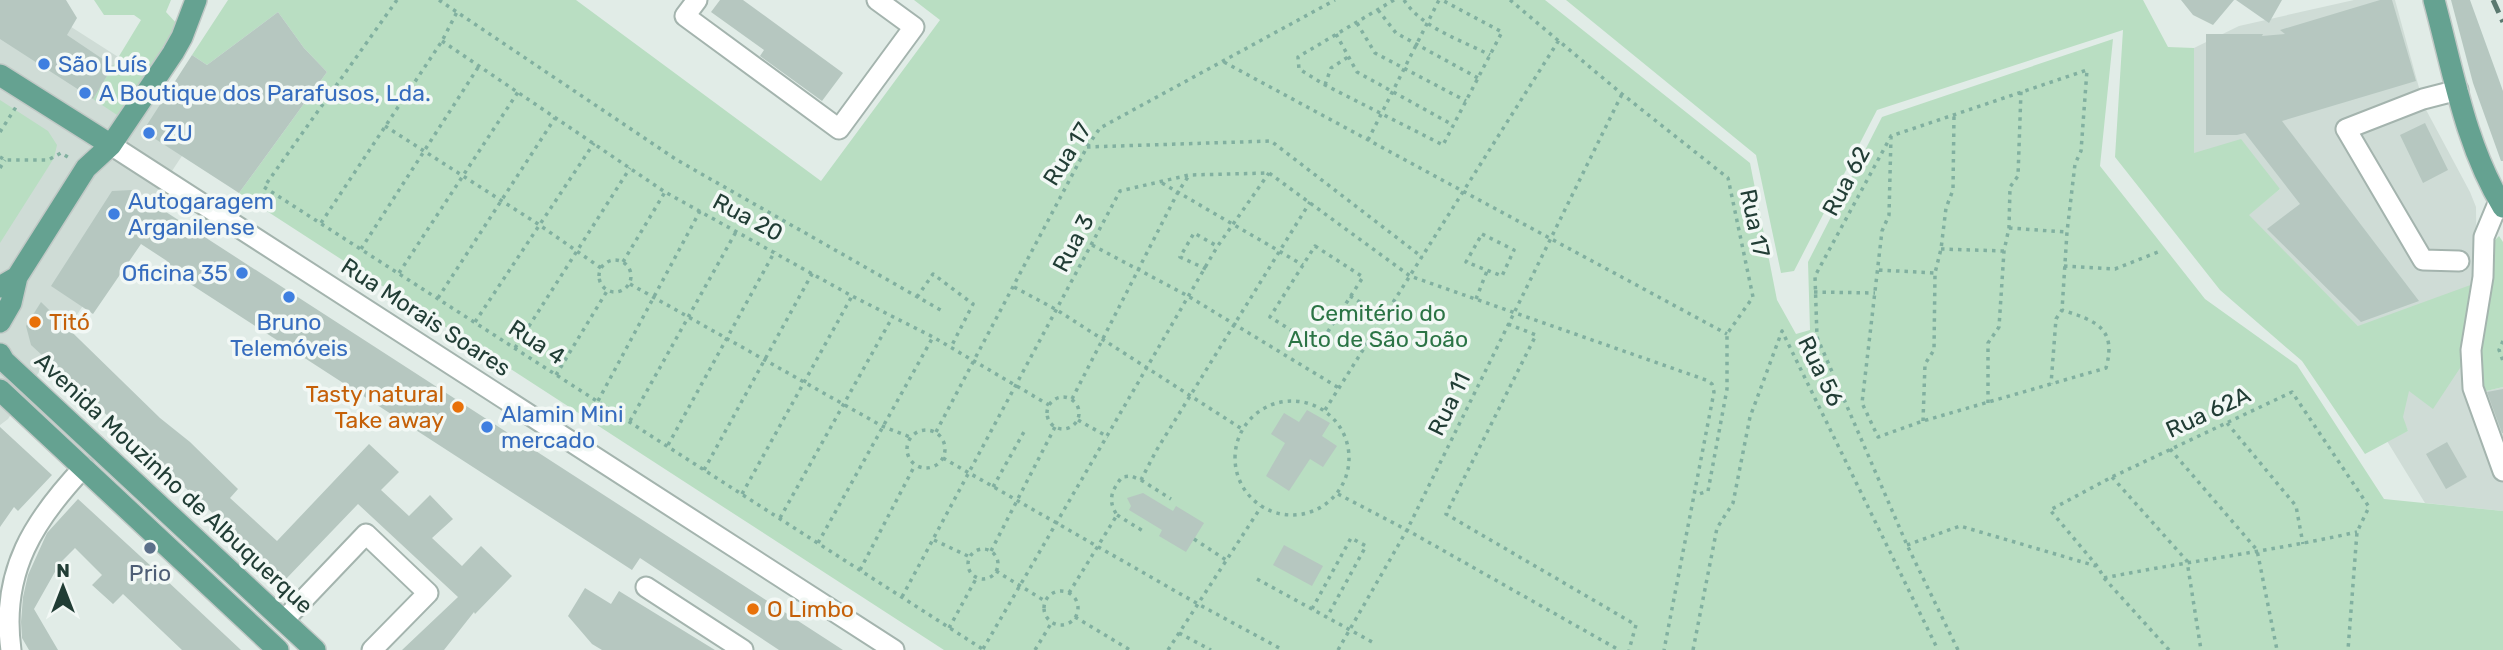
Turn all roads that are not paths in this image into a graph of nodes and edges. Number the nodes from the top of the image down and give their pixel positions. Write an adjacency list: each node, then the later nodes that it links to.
1 (697, 0): 2 (street)
2 (877, 0)
3 (2434, 0): 6 (main road)
4 (194, 3): 7 (main road)
5 (0, 75): 7 (main road, Rua Morais Soares)
6 (2458, 90): 8 (main road); 9 (street)
7 (111, 145): 10 (main road); 24 (street, Rua Morais Soares)
8 (2501, 204): 16 (street)
9 (2459, 261)
10 (8, 282): 11 (main road)
11 (0, 322)
12 (0, 354): 14 (main road, Avenida Mouzinho de Albuquerque)
13 (0, 390): 15 (main road)
14 (99, 451): 15 (main road); 18 (main road, Avenida Mouzinho de Albuquerque)
15 (84, 467): 19 (main road); 20 (street)
16 (2503, 471)
17 (646, 587): 23 (street)
18 (284, 620): 19 (main road); 21 (main road, Avenida Mouzinho de Albuquerque); 22 (street)
19 (273, 644)
20 (11, 650)
21 (315, 650)
22 (372, 650)
23 (743, 650)
24 (894, 650)

